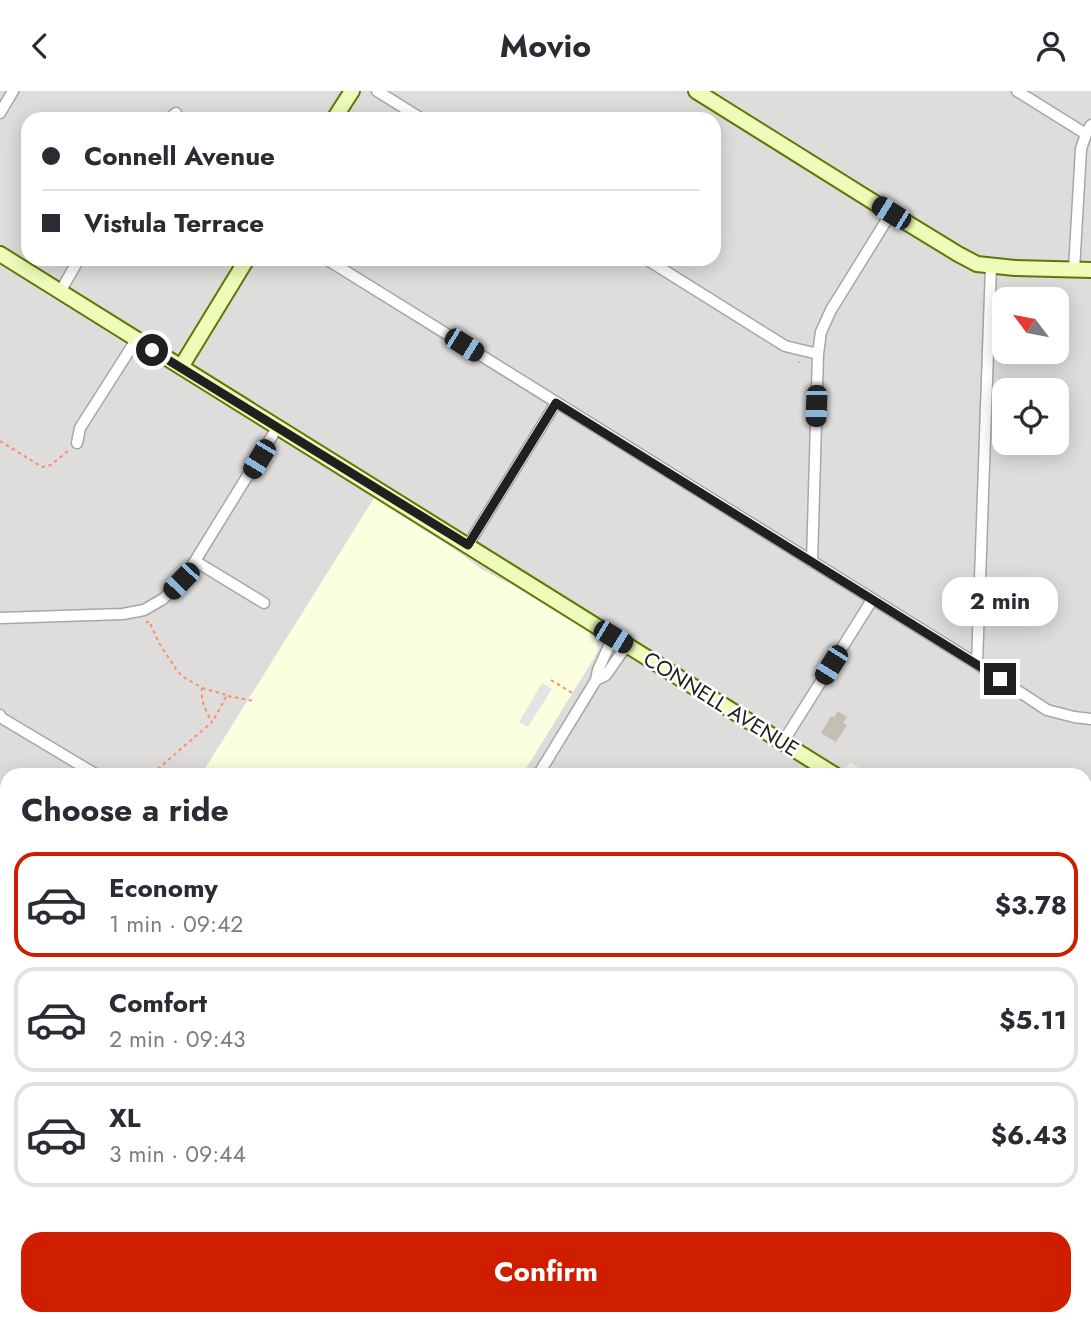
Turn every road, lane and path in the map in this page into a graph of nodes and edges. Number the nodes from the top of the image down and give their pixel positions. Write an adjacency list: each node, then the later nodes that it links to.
1 (11, 91): 8 (street)
2 (352, 91): 6 (street)
3 (377, 91): 7 (street)
4 (696, 91): 10 (street)
5 (1017, 91): 9 (street)
6 (338, 112)
7 (411, 112)
8 (0, 113)
9 (1088, 129): 17 (street)
10 (891, 213): 16 (street); 21 (street)
11 (0, 254): 19 (street, CONNELL AVENUE)
12 (75, 266): 19 (street)
13 (243, 266): 22 (street)
14 (337, 266): 23 (street)
15 (657, 266): 21 (street)
16 (991, 266): 17 (street); 37 (street)
17 (1074, 270): 18 (street)
18 (1091, 270)
19 (60, 292): 20 (street, CONNELL AVENUE)
20 (136, 340): 22 (street, CONNELL AVENUE); 26 (street)
21 (818, 354): 30 (street)
22 (181, 367): 24 (street, CONNELL AVENUE)
23 (556, 403): 28 (street); 30 (street)
24 (277, 428): 28 (street, CONNELL AVENUE); 29 (street)
25 (0, 441): 27 (path)
26 (77, 443)
27 (66, 453)
28 (468, 545): 35 (street, CONNELL AVENUE)
29 (195, 561): 32 (street); 33 (street)
30 (812, 562): 31 (street)
31 (872, 600): 37 (street); 47 (street)
32 (264, 603)
33 (0, 618)
34 (144, 618): 40 (path)
35 (613, 637): 36 (street, CONNELL AVENUE); 39 (street)
36 (627, 645): 39 (street); 47 (street, CONNELL AVENUE)
37 (977, 664): 45 (street)
38 (551, 680): 41 (path)
39 (596, 680): 50 (street)
40 (202, 688): 42 (path); 46 (path)
41 (574, 694)
42 (227, 695): 43 (path); 46 (path)
43 (254, 701)
44 (0, 716): 48 (street)
45 (1091, 719)
46 (212, 722): 49 (path)
47 (783, 743): 51 (street, CONNELL AVENUE)
48 (85, 768)
49 (159, 768)
50 (541, 768)
51 (824, 768)

